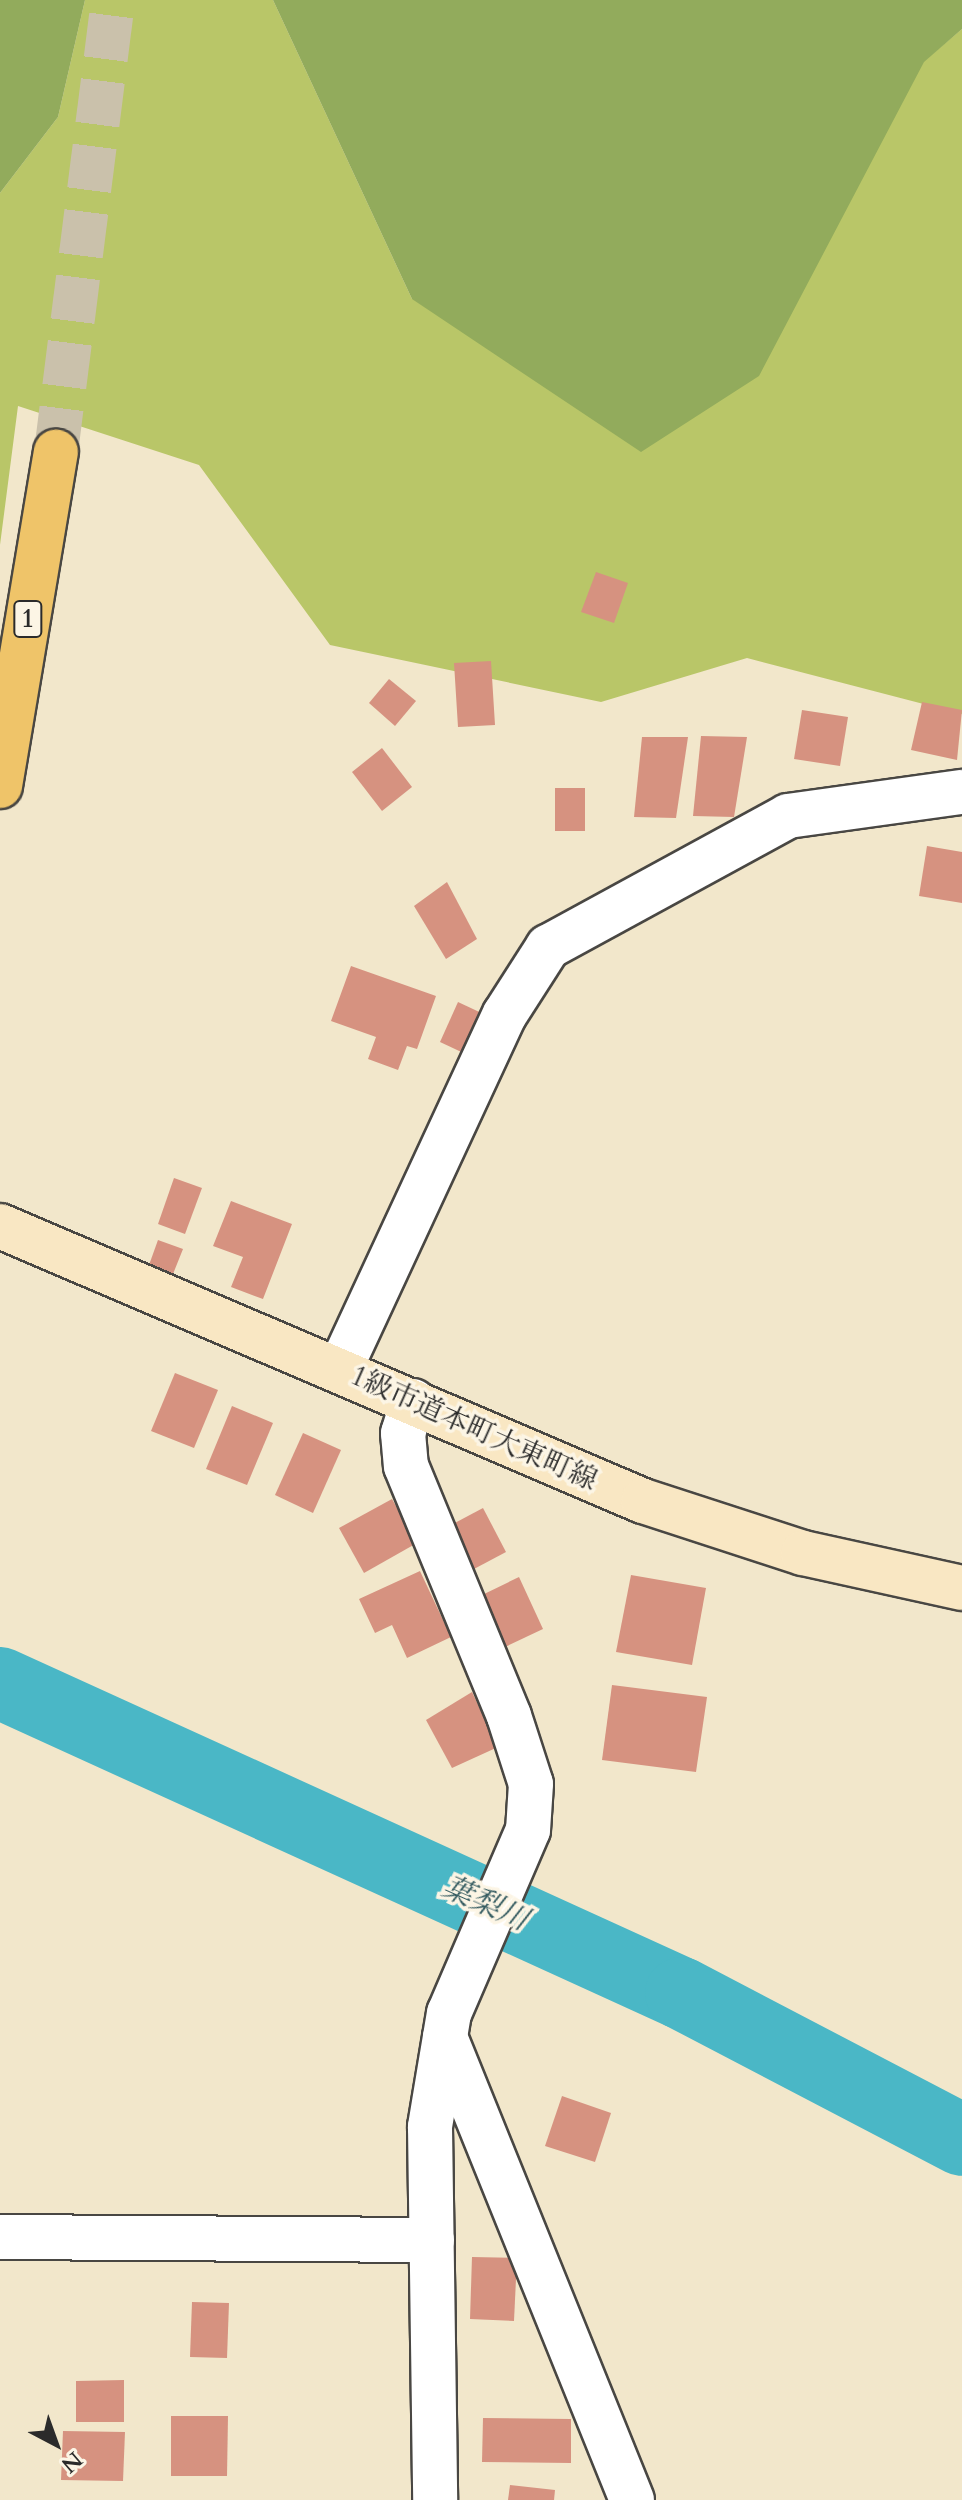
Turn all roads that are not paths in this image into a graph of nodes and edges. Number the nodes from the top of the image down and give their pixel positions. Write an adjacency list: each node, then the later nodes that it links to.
1 (56, 452): 2 (highway, 1)
2 (0, 786)
3 (962, 792): 5 (street)
4 (0, 1226): 5 (street, 1級市道本町大東町線)
5 (340, 1369): 6 (street, 1級市道本町大東町線)
6 (413, 1401): 7 (street, 1級市道本町大東町線); 8 (street)
7 (962, 1588)
8 (445, 2037): 10 (street); 12 (street)
9 (0, 2237): 10 (street)
10 (432, 2240): 11 (street)
11 (435, 2500)
12 (632, 2500)

